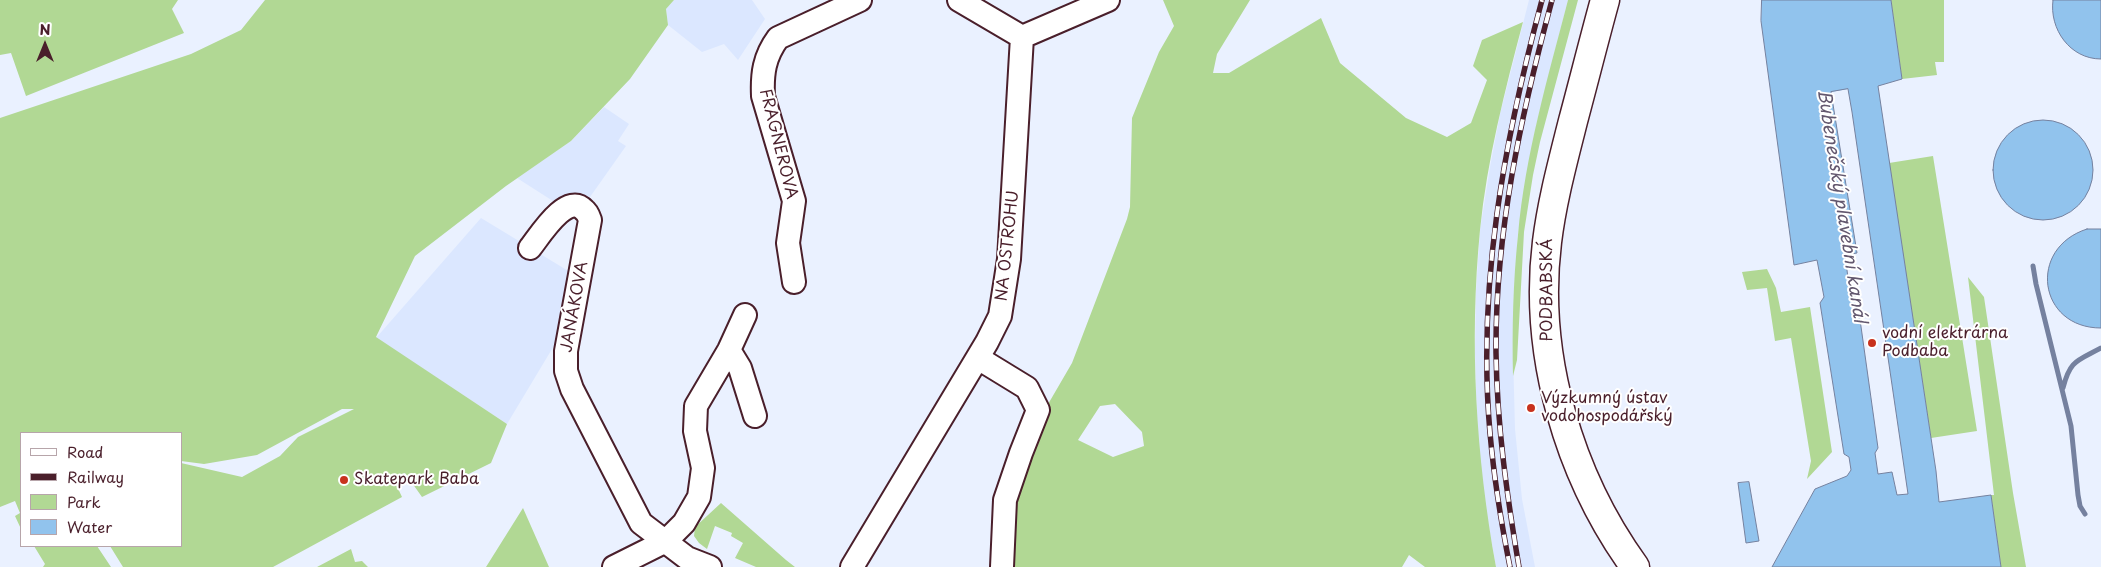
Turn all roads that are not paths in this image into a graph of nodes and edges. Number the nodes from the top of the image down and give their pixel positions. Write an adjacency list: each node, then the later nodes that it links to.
1 (860, 0): 7 (street, FRAGNEROVA)
2 (959, 0): 5 (street)
3 (1108, 0): 5 (street)
4 (1605, 0): 18 (main road, PODBABSKÁ)
5 (1022, 37): 10 (street, NA OSTROHU)
6 (530, 248): 12 (street, JANÁKOVA)
7 (794, 282)
8 (746, 315): 9 (street)
9 (729, 350): 11 (street); 12 (street)
10 (978, 358): 16 (street, NA OSTROHU); 17 (street)
11 (755, 416)
12 (666, 540): 13 (street, JANÁKOVA); 14 (street)
13 (689, 563): 15 (street, JANÁKOVA)
14 (614, 567)
15 (710, 567)
16 (852, 567)
17 (1002, 567)
18 (1635, 567)

